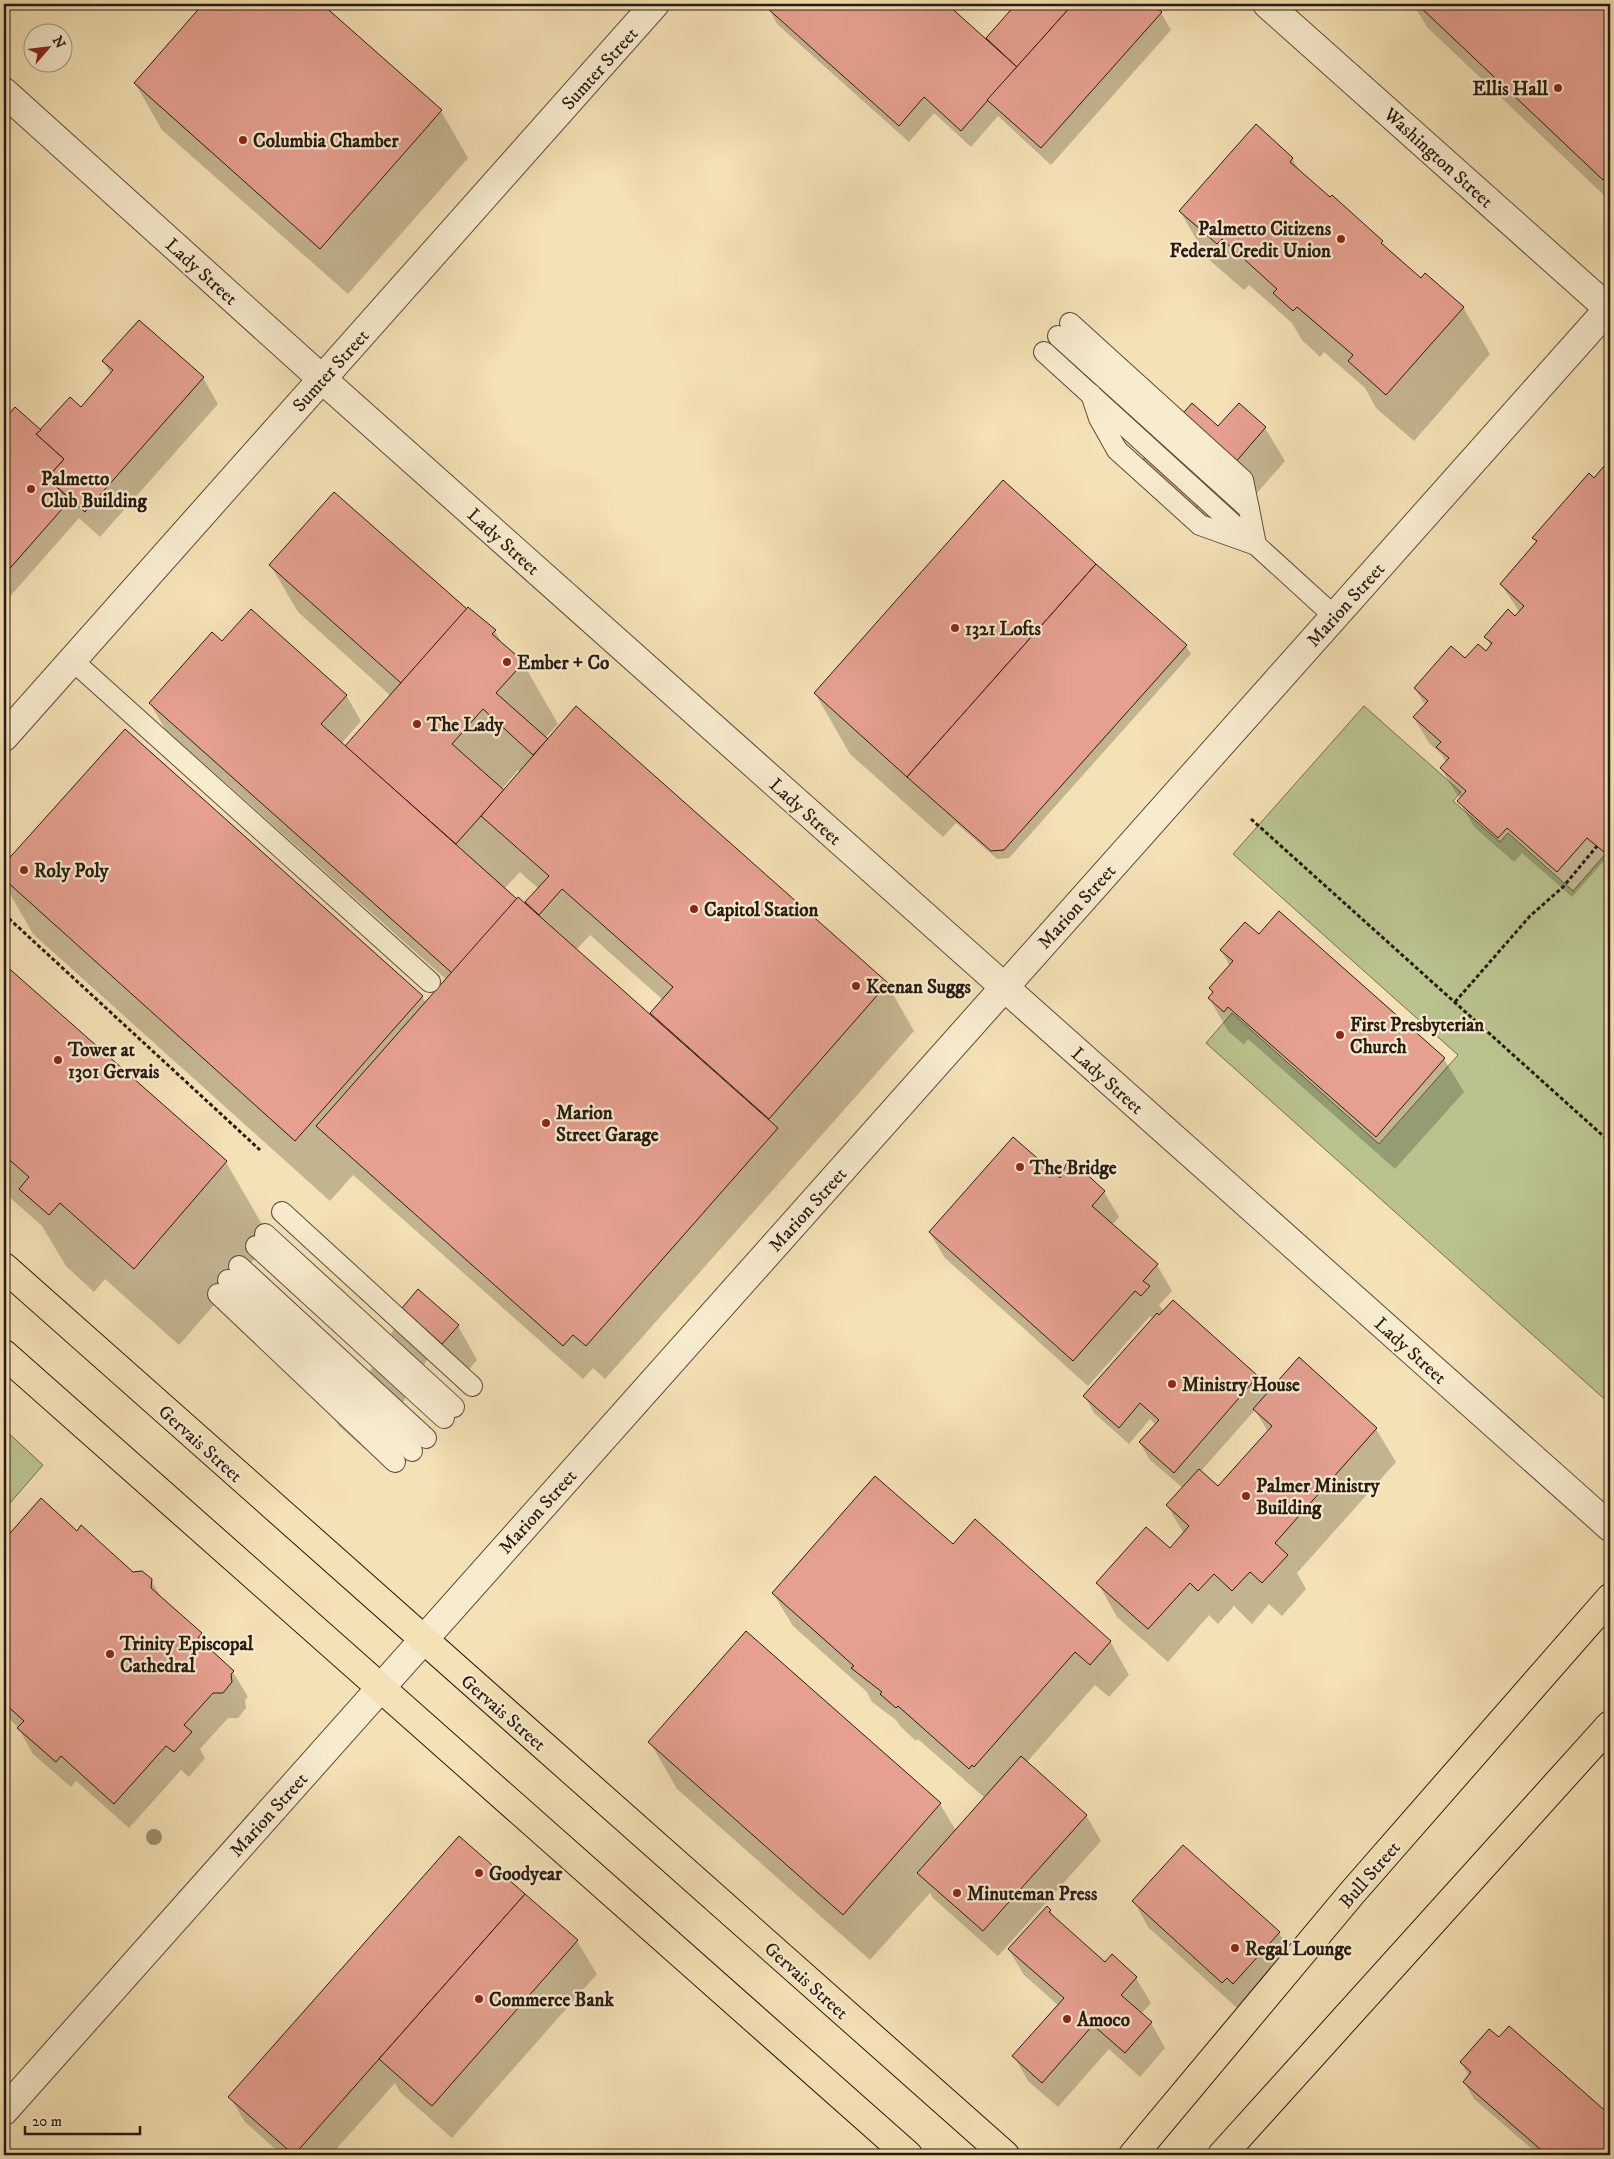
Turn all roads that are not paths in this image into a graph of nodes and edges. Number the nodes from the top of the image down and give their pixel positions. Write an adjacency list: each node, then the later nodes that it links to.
1 (655, 4): 7 (street, Sumter Street)
2 (1268, 4): 4 (street, Washington Street)
3 (4, 92): 7 (street, Lady Street)
4 (1610, 308): 9 (street, Marion Street)
5 (1064, 329): 8 (lane)
6 (1044, 352): 8 (lane)
7 (322, 379): 10 (street, Sumter Street); 13 (street, Lady Street)
8 (1256, 545): 9 (lane)
9 (1334, 616): 13 (street, Marion Street)
10 (72, 660): 11 (street, Sumter Street); 12 (lane)
11 (4, 737)
12 (430, 982)
13 (1004, 987): 19 (street, Lady Street); 21 (street, Marion Street)
14 (251, 1251): 17 (lane); 17 (lane); 17 (lane); 18 (lane)
15 (4, 1267): 21 (main road, Gervais Street)
16 (4, 1354): 22 (main road)
17 (444, 1417)
18 (394, 1462)
19 (1610, 1527)
20 (1610, 1598): 27 (main road, Bull Street)
21 (423, 1640): 22 (street, Marion Street); 26 (main road, Gervais Street)
22 (380, 1689): 24 (street, Marion Street); 25 (main road)
23 (1610, 1725): 28 (main road)
24 (4, 2111)
25 (908, 2155)
26 (1005, 2155)
27 (1133, 2155)
28 (1222, 2155)

